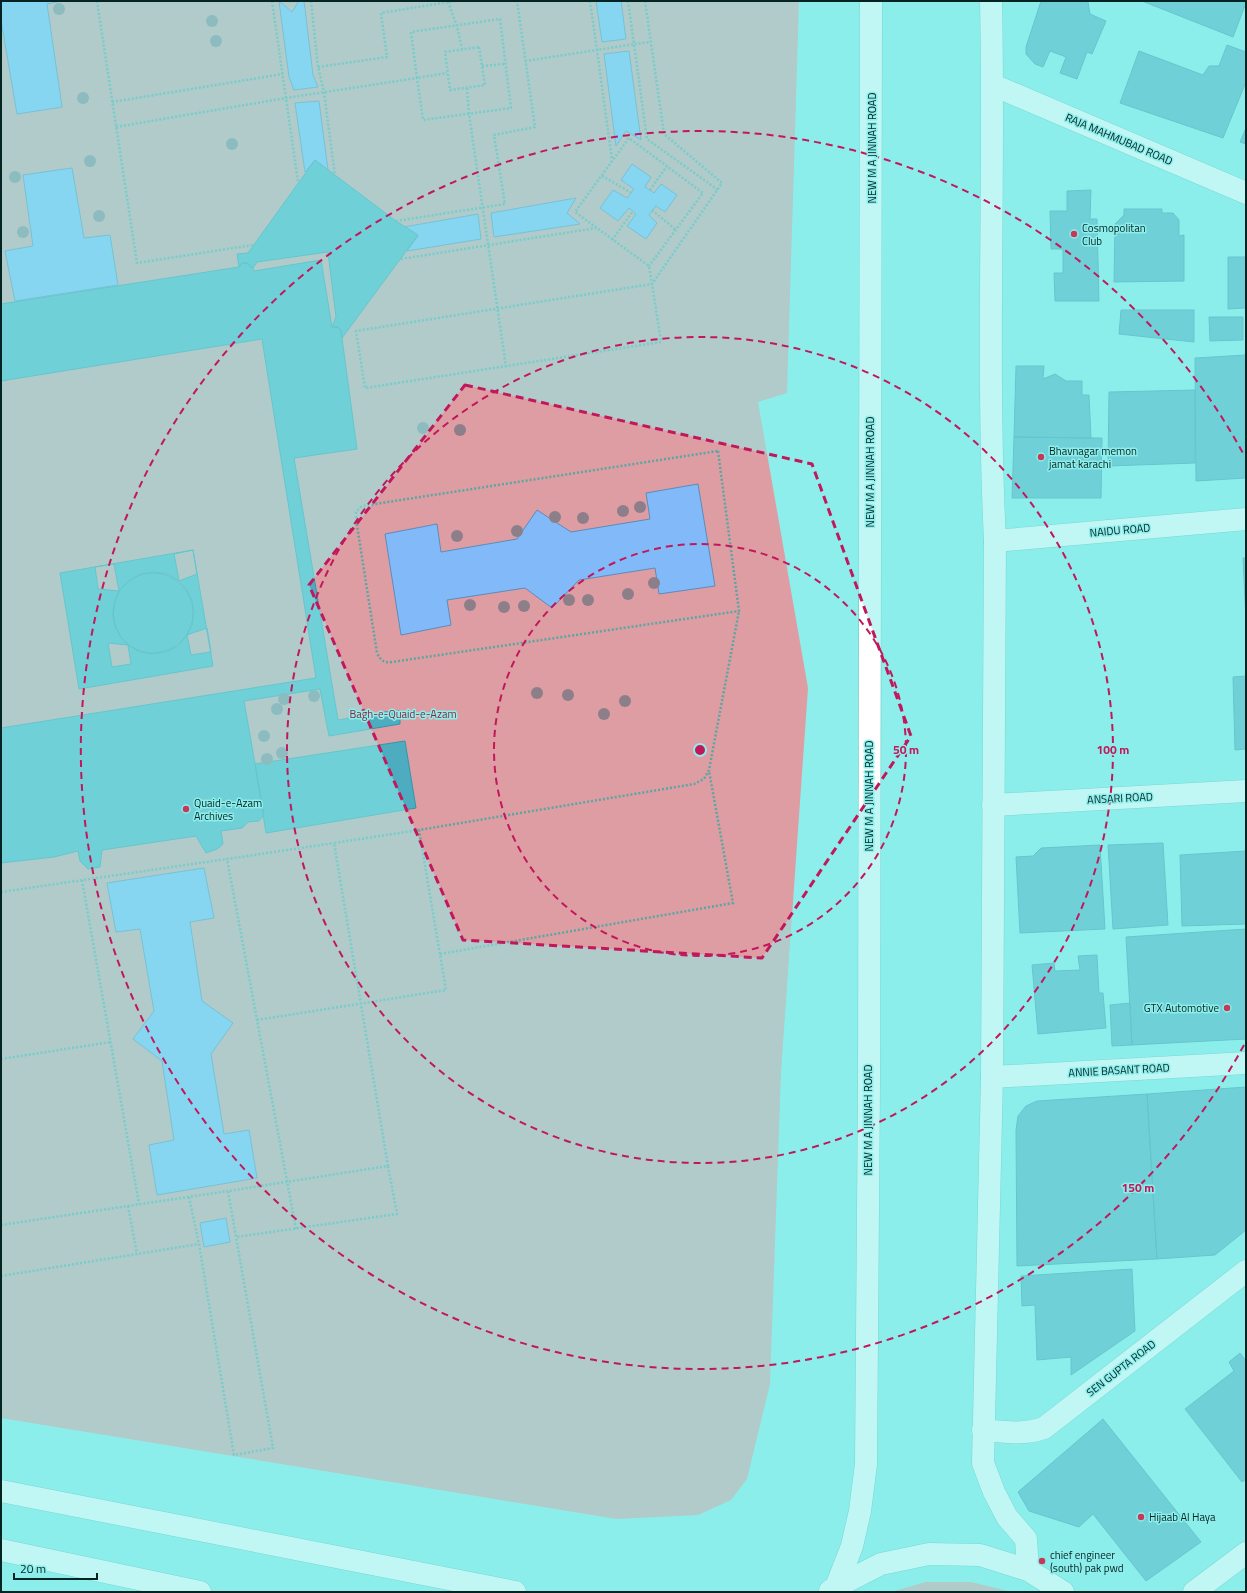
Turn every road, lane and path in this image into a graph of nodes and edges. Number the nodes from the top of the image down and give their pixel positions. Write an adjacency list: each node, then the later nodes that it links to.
1 (97, 1): 28 (path)
2 (272, 1): 22 (path)
3 (311, 1): 20 (path)
4 (456, 1): 11 (path)
5 (517, 1): 17 (path)
6 (590, 1): 16 (path)
7 (628, 1): 14 (path)
8 (645, 1): 13 (path)
9 (871, 1): 90 (main road, NEW M A JINNAH ROAD)
10 (991, 1): 24 (main road)
11 (448, 2): 12 (path); 20 (path)
12 (457, 26): 15 (path); 18 (path); 23 (path)
13 (650, 42): 14 (path); 37 (path)
14 (634, 44): 16 (path); 37 (path)
15 (462, 49): 19 (path); 21 (path)
16 (597, 50): 17 (path); 31 (path)
17 (526, 61): 40 (path)
18 (505, 64): 19 (path); 29 (path)
19 (482, 66): 25 (path)
20 (318, 67): 26 (path)
21 (448, 73): 23 (path); 25 (path)
22 (283, 74): 27 (path); 28 (path)
23 (417, 78): 26 (path); 29 (path)
24 (993, 85): 39 (main road, RAJA MAHMUBAD ROAD); 55 (main road)
25 (467, 88): 29 (path)
26 (324, 92): 27 (path); 33 (path)
27 (286, 98): 30 (path); 35 (path)
28 (112, 102): 30 (path)
29 (469, 114): 40 (path)
30 (116, 127): 47 (path)
31 (612, 161): 32 (path); 34 (path)
32 (667, 166): 36 (path); 45 (path)
33 (335, 176)
34 (602, 176): 38 (path); 44 (path)
35 (298, 182)
36 (650, 190)
37 (718, 190): 51 (path)
38 (632, 193)
39 (1246, 193)
40 (483, 208): 43 (path); 48 (path)
41 (652, 210): 45 (path)
42 (633, 211): 46 (path)
43 (396, 221)
44 (596, 228): 46 (path); 48 (path)
45 (676, 230): 50 (path)
46 (612, 240): 50 (path)
47 (253, 245)
48 (488, 245): 49 (path); 52 (path)
49 (401, 259)
50 (649, 266): 51 (path)
51 (652, 284): 52 (path); 53 (path)
52 (497, 308): 53 (path); 53 (path)
53 (506, 367)
54 (1246, 519): 55 (main road, NAIDU ROAD)
55 (995, 541): 59 (main road)
56 (739, 611): 56 (path); 57 (path)
57 (709, 770): 60 (path); 65 (path)
58 (1246, 791): 59 (main road, ANSARI ROAD)
59 (993, 805): 71 (main road)
60 (419, 830): 61 (path); 65 (path)
61 (334, 843): 62 (path); 66 (path)
62 (228, 859): 63 (path); 67 (path)
63 (82, 880): 64 (path); 68 (path)
64 (1, 892)
65 (440, 954): 66 (path)
66 (361, 1003): 67 (path); 72 (path)
67 (257, 1020): 73 (path)
68 (111, 1042): 69 (path); 76 (path)
69 (1, 1059)
70 (1246, 1063): 71 (main road, ANNIE BASANT ROAD)
71 (992, 1077): 85 (main road)
72 (388, 1166): 73 (path); 79 (path)
73 (287, 1182): 74 (path); 79 (path)
74 (228, 1191): 75 (path); 80 (path)
75 (189, 1197): 76 (path); 81 (path)
76 (139, 1204): 77 (path)
77 (128, 1206): 78 (path); 82 (path)
78 (1, 1225)
79 (296, 1229): 80 (path)
80 (236, 1237): 81 (path)
81 (198, 1244): 82 (path)
82 (137, 1254): 84 (path)
83 (1246, 1271): 85 (main road, SEN GUPTA ROAD)
84 (1, 1276)
85 (984, 1430): 89 (main road)
86 (1, 1491): 92 (main road)
87 (1, 1550): 91 (main road)
88 (1246, 1553): 94 (main road)
89 (1028, 1570): 90 (main road); 93 (main road)
90 (833, 1589)
91 (200, 1592)
92 (515, 1592)
93 (1063, 1592)
94 (1194, 1592)

